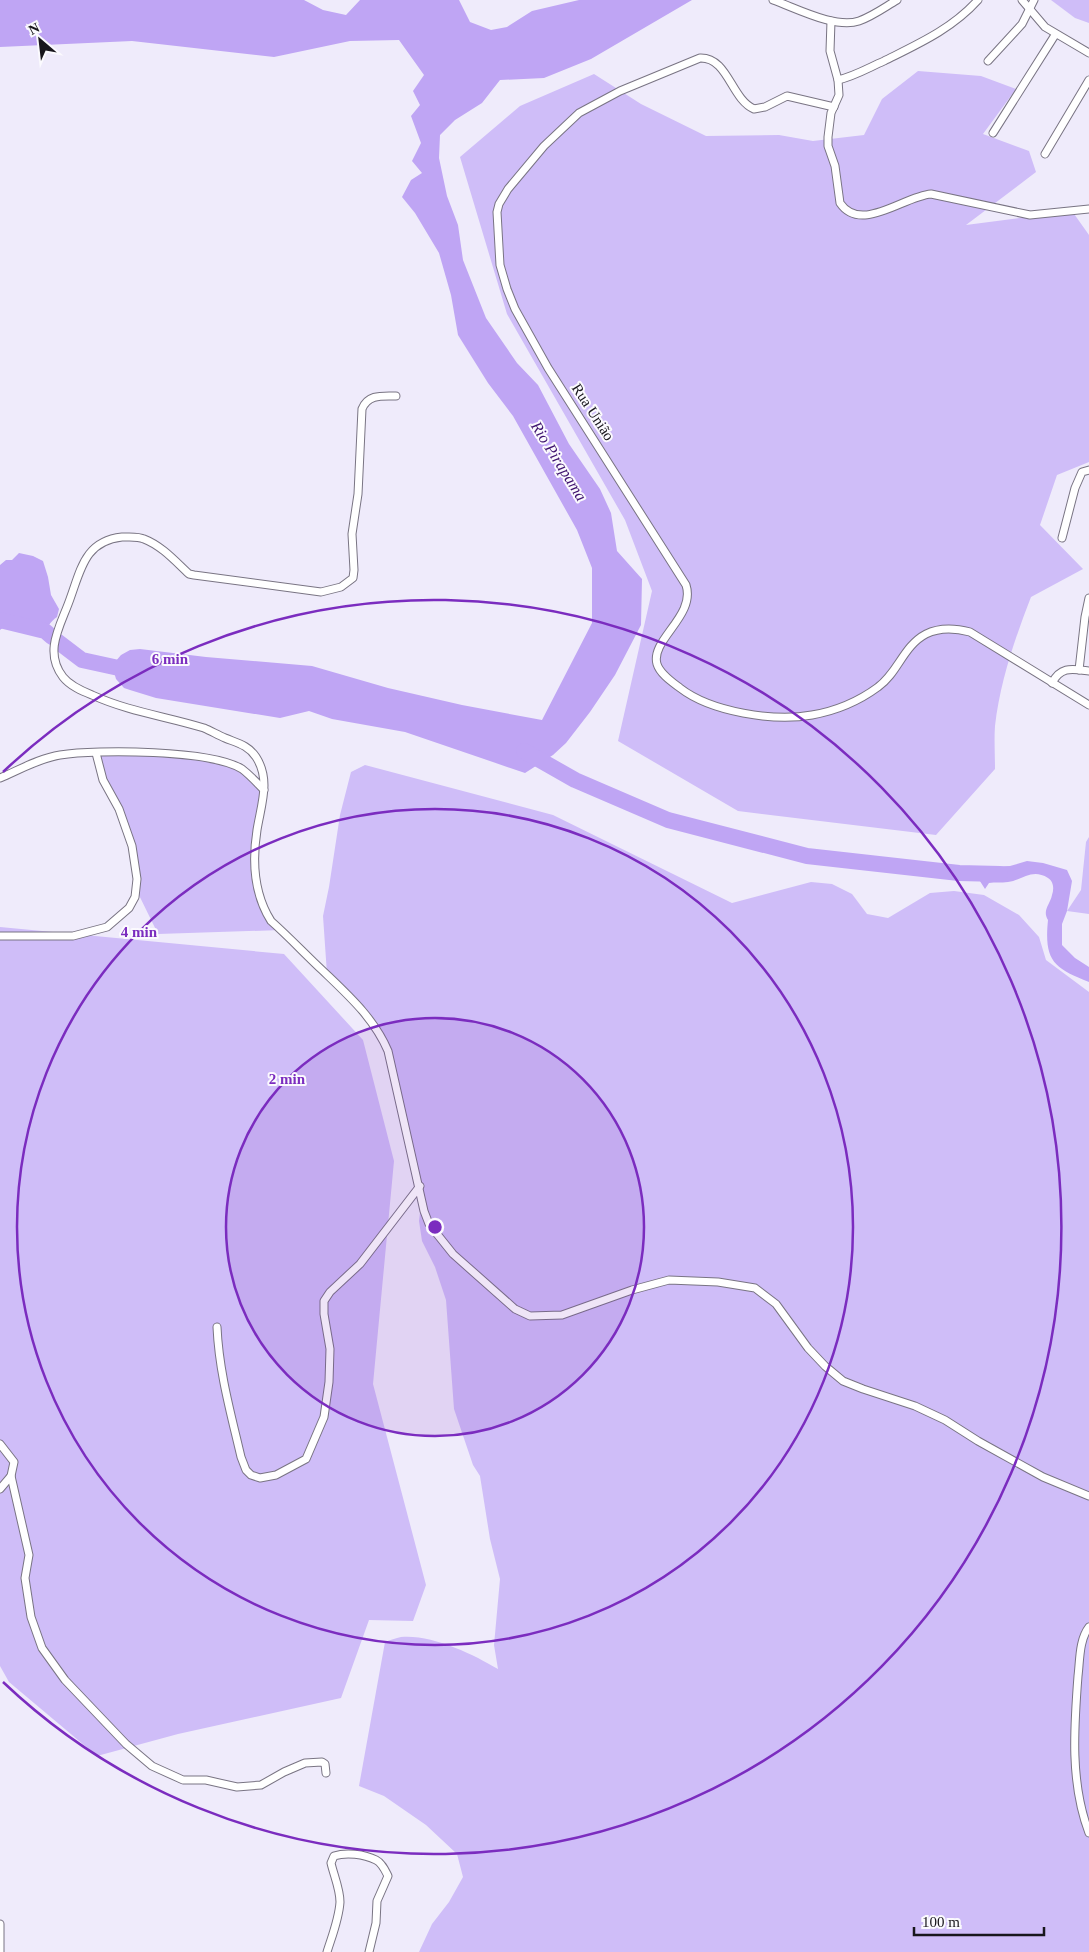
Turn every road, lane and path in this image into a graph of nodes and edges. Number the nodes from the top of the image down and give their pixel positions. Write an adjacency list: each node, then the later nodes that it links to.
1 (773, 0): 7 (street)
2 (897, 0): 7 (street)
3 (978, 0): 11 (street)
4 (1022, 0): 6 (street)
5 (1034, 0): 6 (street)
6 (1030, 8): 8 (street); 10 (street)
7 (831, 21): 11 (street)
8 (1055, 35): 9 (street); 14 (street)
9 (1089, 54)
10 (988, 61)
11 (838, 80): 13 (street)
12 (1089, 80): 15 (street)
13 (834, 107): 16 (street); 23 (street, Rua União)
14 (993, 133)
15 (1045, 154)
16 (1089, 209)
17 (396, 396): 27 (street)
18 (1089, 470): 19 (street)
19 (1062, 538)
20 (1089, 598): 21 (street)
21 (1079, 670): 22 (street); 23 (street)
22 (1089, 671)
23 (1052, 683): 24 (street)
24 (1089, 706)
25 (96, 753): 26 (street); 27 (street); 28 (street)
26 (0, 778)
27 (264, 790): 29 (street)
28 (0, 936)
29 (420, 1186): 30 (street); 34 (street)
30 (217, 1327)
31 (0, 1444): 32 (street)
32 (11, 1476): 33 (street); 36 (street)
33 (0, 1489)
34 (1089, 1496)
35 (1089, 1627): 37 (street)
36 (326, 1773)
37 (1089, 1833)
38 (0, 1924): 39 (street)
39 (0, 1952)
40 (327, 1952): 41 (street)
41 (369, 1952)

